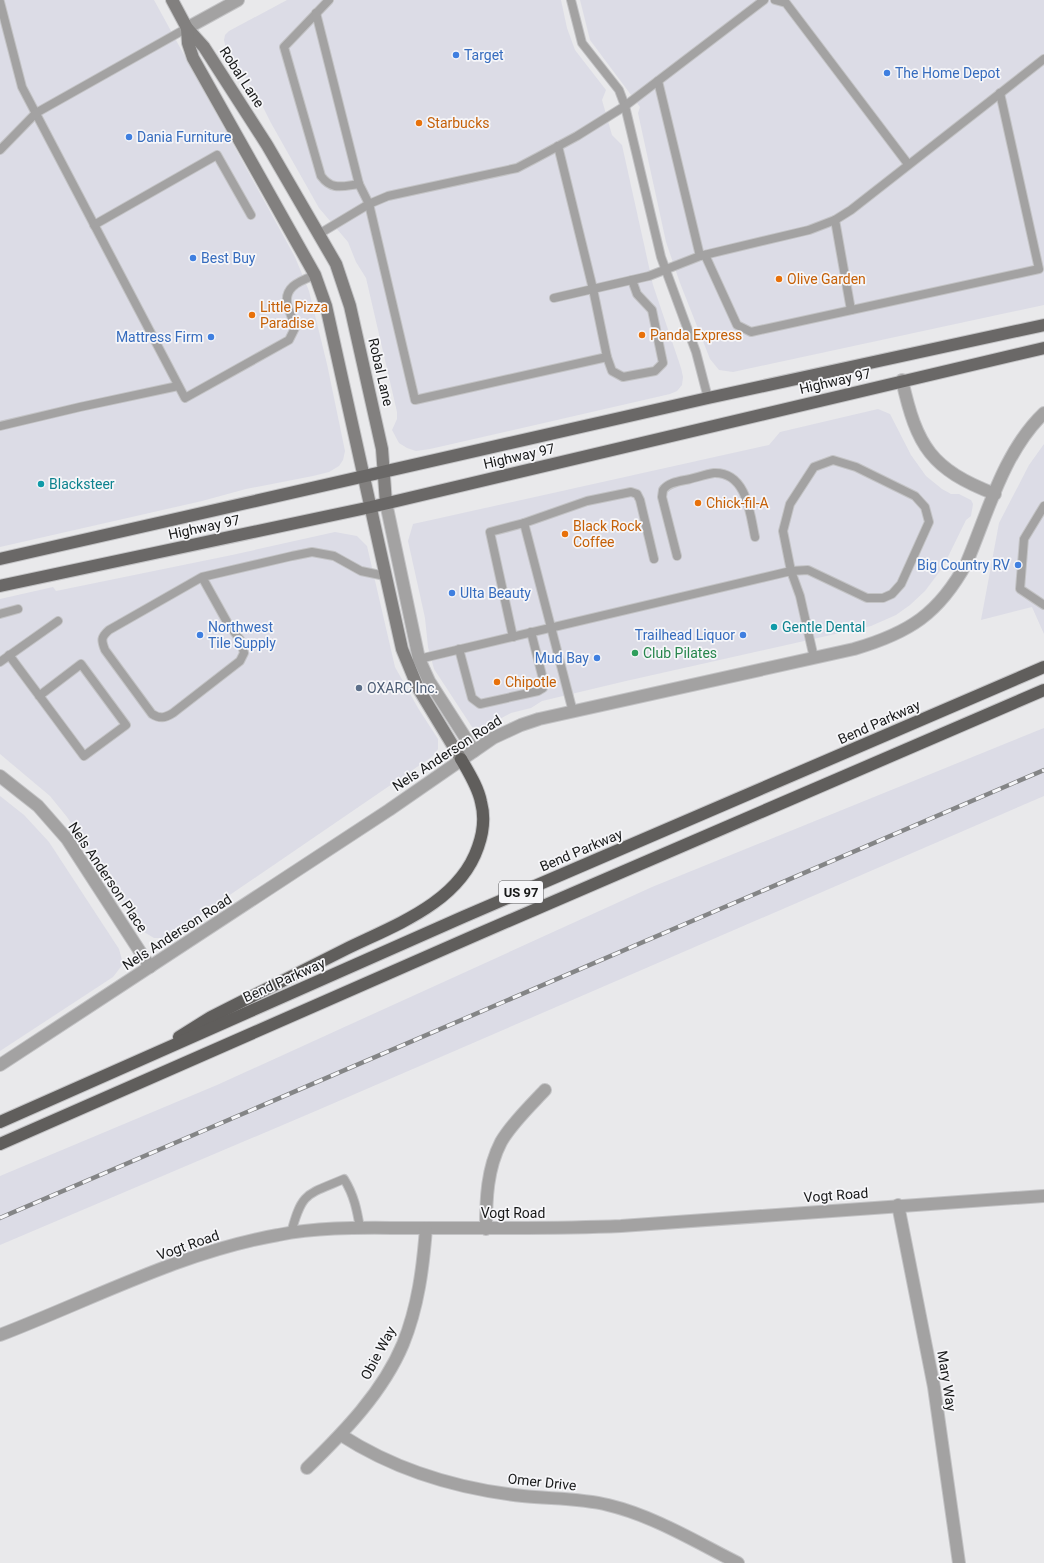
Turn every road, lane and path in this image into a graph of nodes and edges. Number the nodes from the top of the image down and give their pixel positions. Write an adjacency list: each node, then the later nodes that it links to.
1 (172, 0): 9 (main road, Robal Lane)
2 (238, 0): 9 (street)
3 (329, 0): 8 (lane)
4 (572, 0): 13 (lane)
5 (764, 0): 11 (lane)
6 (775, 0): 17 (lane)
7 (0, 2): 14 (lane)
8 (316, 14): 18 (lane); 18 (lane)
9 (187, 28): 14 (lane); 23 (main road, Robal Lane); 26 (main road, Robal Lane)
10 (1044, 59): 12 (lane)
11 (658, 81): 13 (lane); 24 (lane)
12 (1000, 93): 17 (lane); 30 (lane)
13 (625, 106): 15 (lane); 25 (lane)
14 (36, 113): 16 (lane); 22 (lane)
15 (558, 146): 19 (lane); 28 (lane)
16 (0, 150)
17 (908, 164): 21 (lane)
18 (360, 184): 19 (lane)
19 (370, 204): 23 (lane); 33 (lane)
20 (251, 215): 22 (lane)
21 (835, 220): 24 (lane); 30 (lane)
22 (94, 225): 35 (lane)
23 (319, 234): 39 (main road, Robal Lane)
24 (703, 255): 25 (lane); 30 (lane)
25 (665, 269): 27 (lane); 36 (lane)
26 (315, 275): 35 (lane); 40 (main road, Robal Lane)
27 (632, 280): 28 (lane); 33 (lane)
28 (593, 289): 29 (lane); 33 (lane)
29 (554, 298)
30 (852, 310)
31 (1044, 325): 36 (main road, Highway 97)
32 (1044, 348): 34 (main road, Highway 97)
33 (606, 357)
34 (902, 380): 41 (street); 42 (main road, Highway 97)
35 (178, 386): 38 (lane)
36 (708, 398): 39 (main road, Highway 97)
37 (1044, 413): 41 (street, Nels Anderson Road)
38 (0, 426)
39 (384, 472): 40 (main road, Highway 97); 42 (main road, Robal Lane)
40 (364, 477): 44 (main road, Robal Lane); 48 (main road, Highway 97)
41 (995, 494): 63 (street, Nels Anderson Road)
42 (386, 503): 44 (main road, Highway 97); 64 (street, Robal Lane)
43 (1044, 506): 54 (lane)
44 (371, 507): 51 (main road, Robal Lane); 53 (main road, Highway 97)
45 (524, 523): 49 (lane); 58 (lane); 60 (lane)
46 (755, 537): 47 (lane)
47 (677, 556)
48 (0, 559)
49 (654, 559)
50 (791, 571): 50 (lane); 58 (lane); 63 (lane)
51 (385, 576): 52 (lane); 71 (main road, Robal Lane)
52 (202, 577): 52 (lane)
53 (0, 586)
54 (1044, 605)
55 (18, 609): 56 (lane)
56 (0, 614)
57 (58, 621): 62 (lane)
58 (552, 628): 59 (lane); 69 (lane)
59 (531, 632): 60 (lane); 61 (lane)
60 (513, 636): 61 (lane)
61 (459, 649): 64 (lane)
62 (9, 655): 65 (lane); 68 (lane)
63 (814, 658): 69 (street, Nels Anderson Road)
64 (419, 659): 70 (street, Robal Lane)
65 (0, 662)
66 (1044, 667): 74 (highway, Bend Parkway / US 97)
67 (1044, 690): 78 (highway, US 97)
68 (39, 696): 68 (lane)
69 (574, 712): 70 (street, Nels Anderson Road)
70 (474, 750): 71 (street, Nels Anderson Road)
71 (461, 759): 73 (street, Nels Anderson Road); 74 (highway)
72 (0, 776): 73 (street, Nels Anderson Place)
73 (150, 967): 75 (street, Nels Anderson Road)
74 (143, 1060): 77 (highway, Bend Parkway / US 97)
75 (0, 1065)
76 (545, 1090): 83 (street)
77 (0, 1122)
78 (0, 1144)
79 (1044, 1196): 80 (street, Vogt Road)
80 (898, 1205): 83 (street, Vogt Road); 89 (street, Mary Way)
81 (360, 1228): 82 (street, Vogt Road); 84 (street, Vogt Road); 84 (lane)
82 (426, 1228): 83 (street, Vogt Road); 86 (street, Obie Way)
83 (486, 1228)
84 (291, 1233): 85 (street, Vogt Road)
85 (0, 1335)
86 (341, 1435): 87 (street, Obie Way); 88 (street, Omer Drive)
87 (307, 1468)
88 (738, 1563)
89 (959, 1563)

